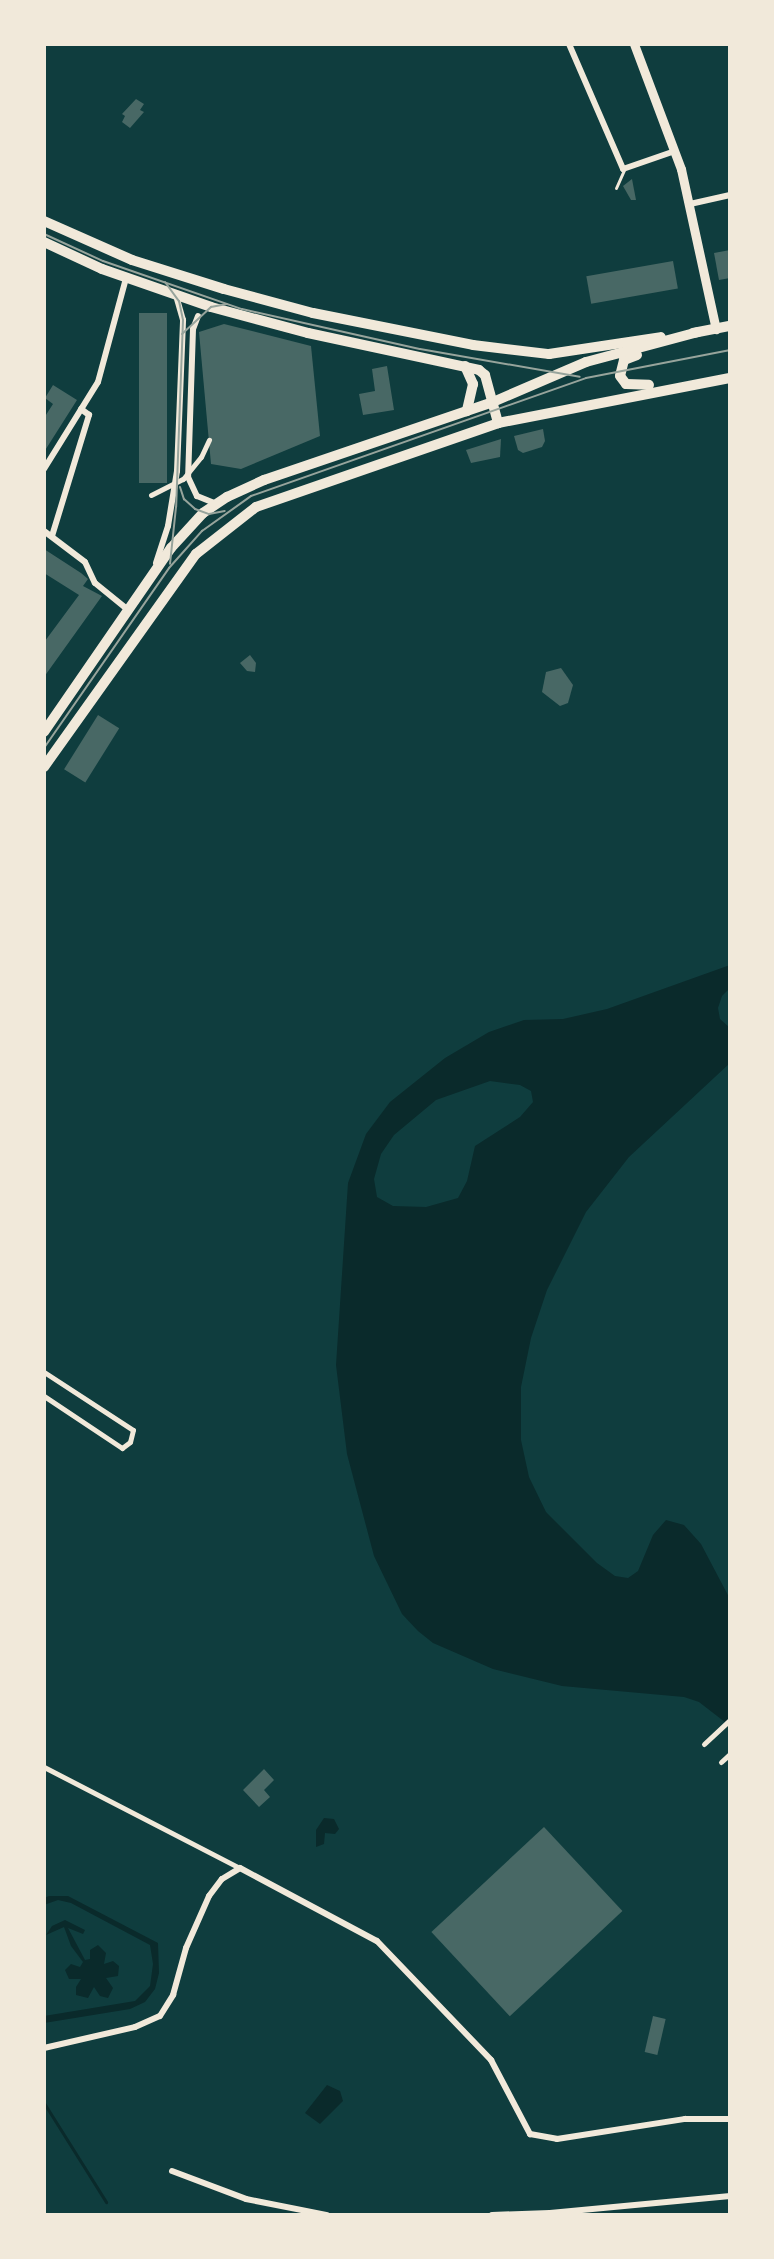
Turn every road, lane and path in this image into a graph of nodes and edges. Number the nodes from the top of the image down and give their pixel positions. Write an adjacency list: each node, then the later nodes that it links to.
1 (569, 44): 4 (street)
2 (634, 44): 3 (main road)
3 (675, 151): 4 (street); 7 (main road)
4 (624, 170): 5 (lane)
5 (616, 188)
6 (730, 195): 7 (street)
7 (690, 204): 15 (main road)
8 (44, 221): 16 (main road)
9 (44, 242): 10 (main road)
10 (126, 278): 11 (main road); 22 (street)
11 (176, 295): 12 (main road); 17 (street)
12 (211, 307): 13 (street); 18 (main road)
13 (198, 316): 17 (street); 28 (street)
14 (730, 326): 15 (main road)
15 (716, 329): 16 (main road)
16 (698, 332): 20 (main road); 21 (main road)
17 (182, 334): 31 (street)
18 (465, 366): 21 (main road); 23 (main road)
19 (730, 378): 20 (main road)
20 (683, 385): 24 (main road)
21 (493, 402): 23 (main road); 24 (main road)
22 (81, 409): 26 (street); 30 (street)
23 (467, 411): 28 (main road)
24 (498, 423): 34 (main road)
25 (209, 440): 27 (street)
26 (44, 469)
27 (151, 495)
28 (217, 504): 31 (main road)
29 (44, 531): 30 (street)
30 (52, 536): 32 (street)
31 (149, 579): 32 (main road)
32 (127, 609): 33 (main road)
33 (44, 732)
34 (44, 767)
35 (44, 1372): 36 (street)
36 (44, 1396)
37 (730, 1720): 38 (street)
38 (704, 1744)
39 (730, 1754): 40 (street)
40 (721, 1762)
41 (44, 1767): 42 (street)
42 (240, 1868): 43 (street); 44 (street)
43 (44, 2048)
44 (730, 2119)
45 (172, 2171): 47 (street)
46 (730, 2196): 48 (street)
47 (327, 2215)
48 (492, 2215)

